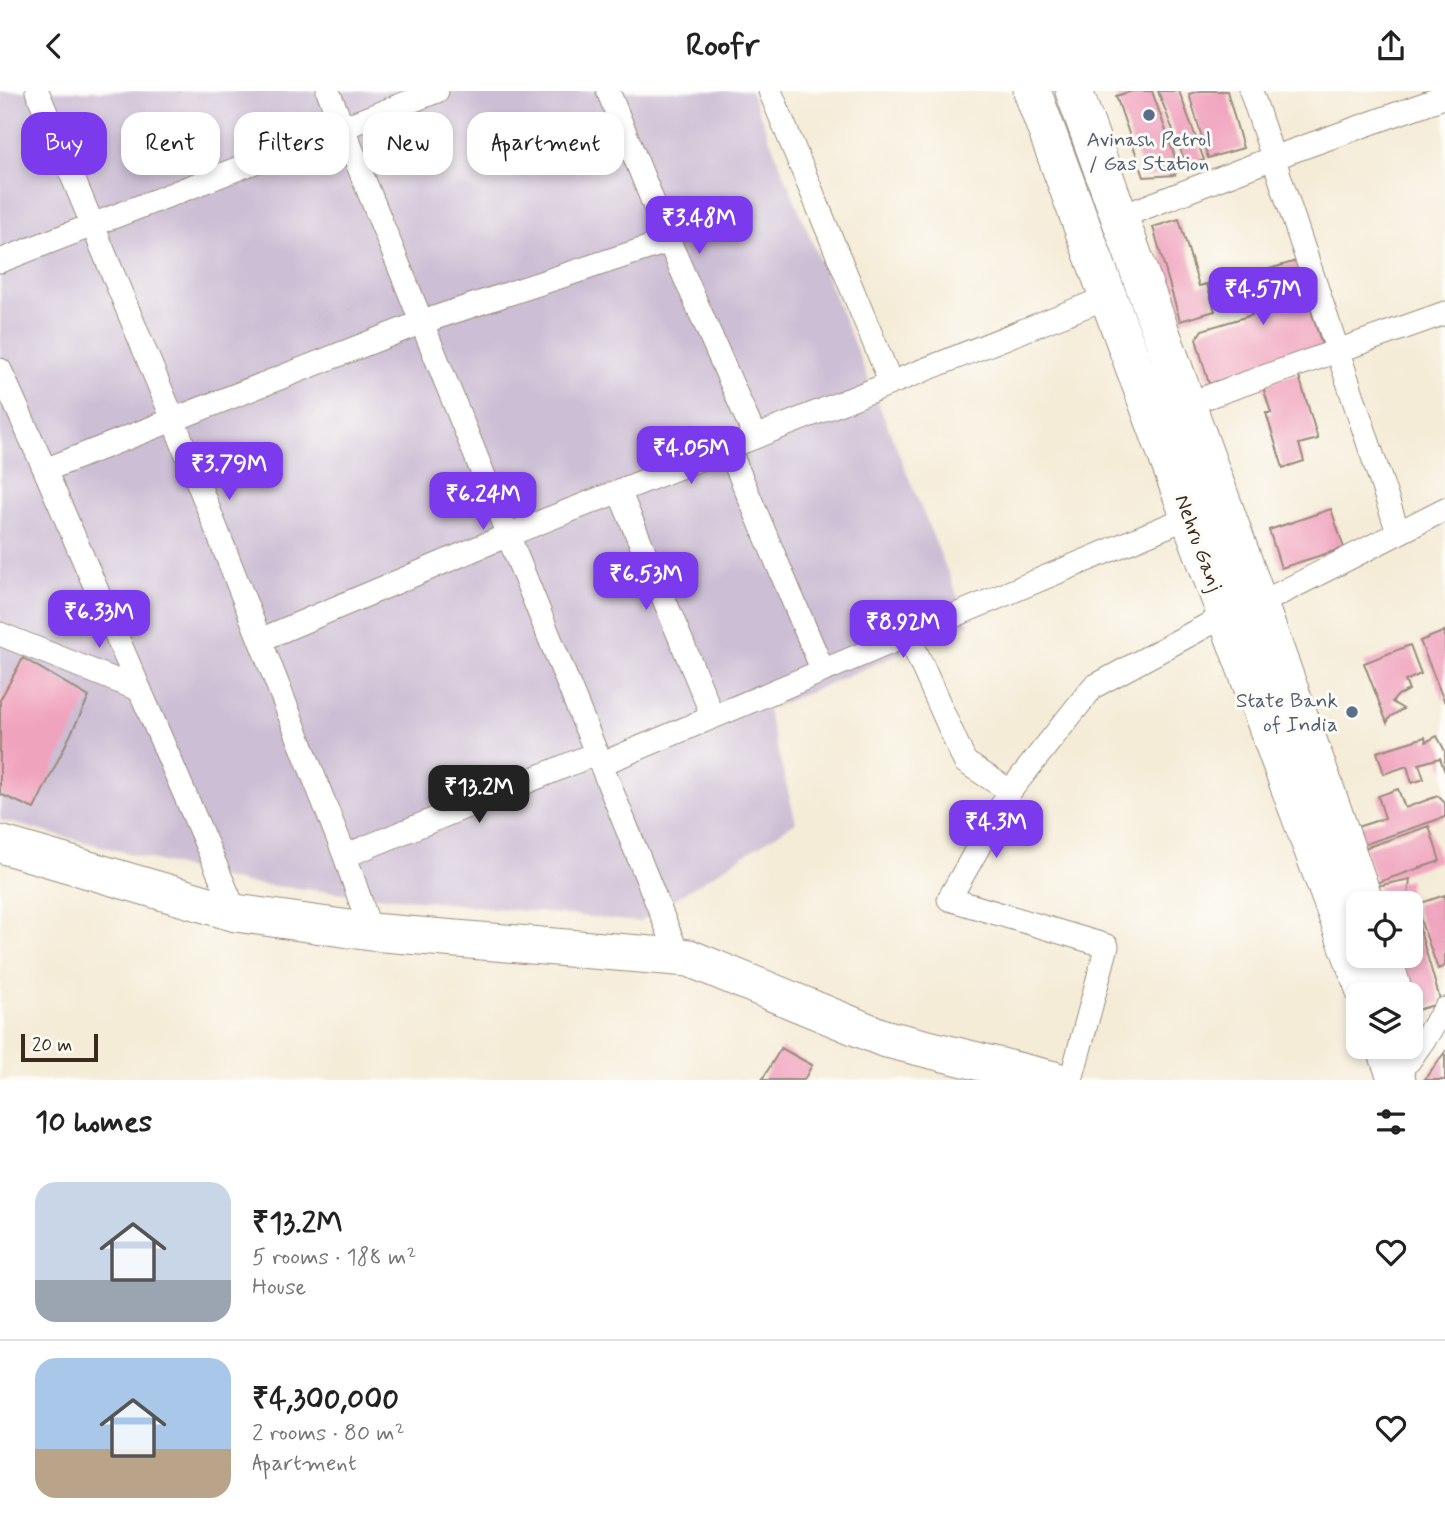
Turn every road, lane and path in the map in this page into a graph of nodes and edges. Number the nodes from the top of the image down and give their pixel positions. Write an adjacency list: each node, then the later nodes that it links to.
1 (37, 91): 17 (street)
2 (328, 91): 11 (street)
3 (437, 91): 12 (street)
4 (608, 91): 18 (street)
5 (770, 91): 25 (street)
6 (1032, 91): 20 (main road, Nehru Ganj)
7 (1074, 91): 16 (main road, Nehru Ganj)
8 (1251, 91): 14 (street)
9 (1442, 91): 10 (street)
10 (1445, 98): 14 (street)
11 (336, 112)
12 (349, 123)
13 (349, 143): 22 (street)
14 (1273, 158): 16 (street); 23 (street)
15 (234, 168): 17 (street)
16 (1120, 217): 26 (main road, Nehru Ganj)
17 (92, 224): 19 (street); 27 (street)
18 (668, 241): 22 (street); 28 (street)
19 (0, 261)
20 (1108, 296): 25 (street); 33 (main road, Nehru Ganj)
21 (1445, 313): 23 (street)
22 (422, 322): 27 (street); 35 (street)
23 (1337, 351): 26 (street); 34 (street)
24 (0, 370): 30 (street)
25 (891, 383): 28 (street)
26 (1187, 404): 36 (main road, Nehru Ganj)
27 (173, 419): 30 (street); 39 (street)
28 (755, 437): 29 (street)
29 (728, 447): 31 (street); 40 (street)
30 (46, 470): 41 (street)
31 (620, 491): 35 (street); 42 (street)
32 (1445, 509): 34 (street)
33 (1189, 517): 36 (main road, Nehru Ganj); 38 (street)
34 (1398, 531): 36 (street)
35 (508, 535): 39 (street); 43 (street)
36 (1242, 609): 44 (street); 47 (main road, Nehru Ganj); 51 (main road, Nehru Ganj)
37 (0, 634): 41 (street)
38 (908, 635): 40 (street); 44 (street)
39 (260, 640): 46 (street)
40 (822, 670): 42 (street)
41 (140, 689): 48 (street)
42 (713, 717): 43 (street)
43 (599, 758): 46 (street); 50 (street)
44 (1010, 791): 55 (street)
45 (0, 844): 48 (main road)
46 (345, 856): 49 (street)
47 (1360, 891)
48 (236, 913): 49 (main road)
49 (370, 932): 50 (main road)
50 (679, 957): 54 (main road)
51 (1362, 982)
52 (1445, 1009): 53 (street)
53 (1402, 1063)
54 (1054, 1080)
55 (1071, 1080)

